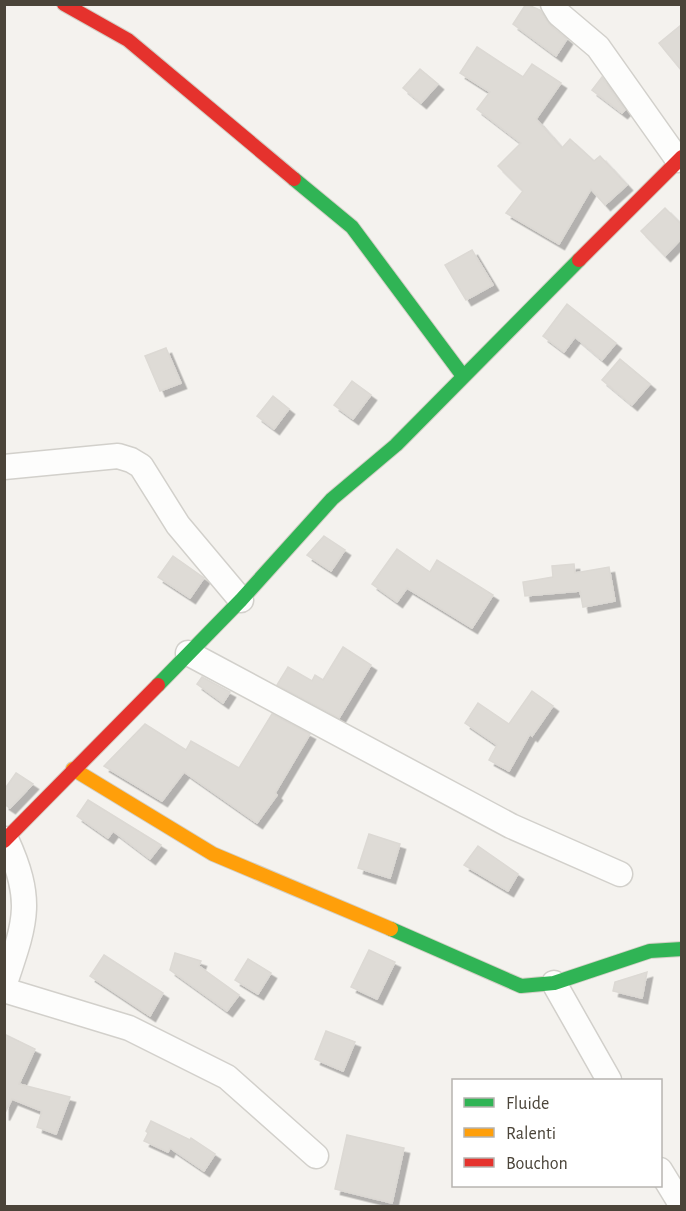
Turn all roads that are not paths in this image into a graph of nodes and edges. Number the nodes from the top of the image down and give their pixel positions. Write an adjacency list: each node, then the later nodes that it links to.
1 (64, 4): 4 (street)
2 (559, 8): 3 (street)
3 (680, 158): 4 (street)
4 (463, 376): 6 (street)
5 (4, 467): 6 (street)
6 (241, 600): 7 (street)
7 (188, 653): 8 (street); 10 (street)
8 (73, 769): 9 (street); 12 (street)
9 (5, 840): 13 (street)
10 (620, 874)
11 (681, 950): 12 (street)
12 (554, 983): 14 (street)
13 (4, 988): 15 (street)
14 (608, 1079)
15 (316, 1156)
16 (662, 1173): 17 (street)
17 (681, 1206)

